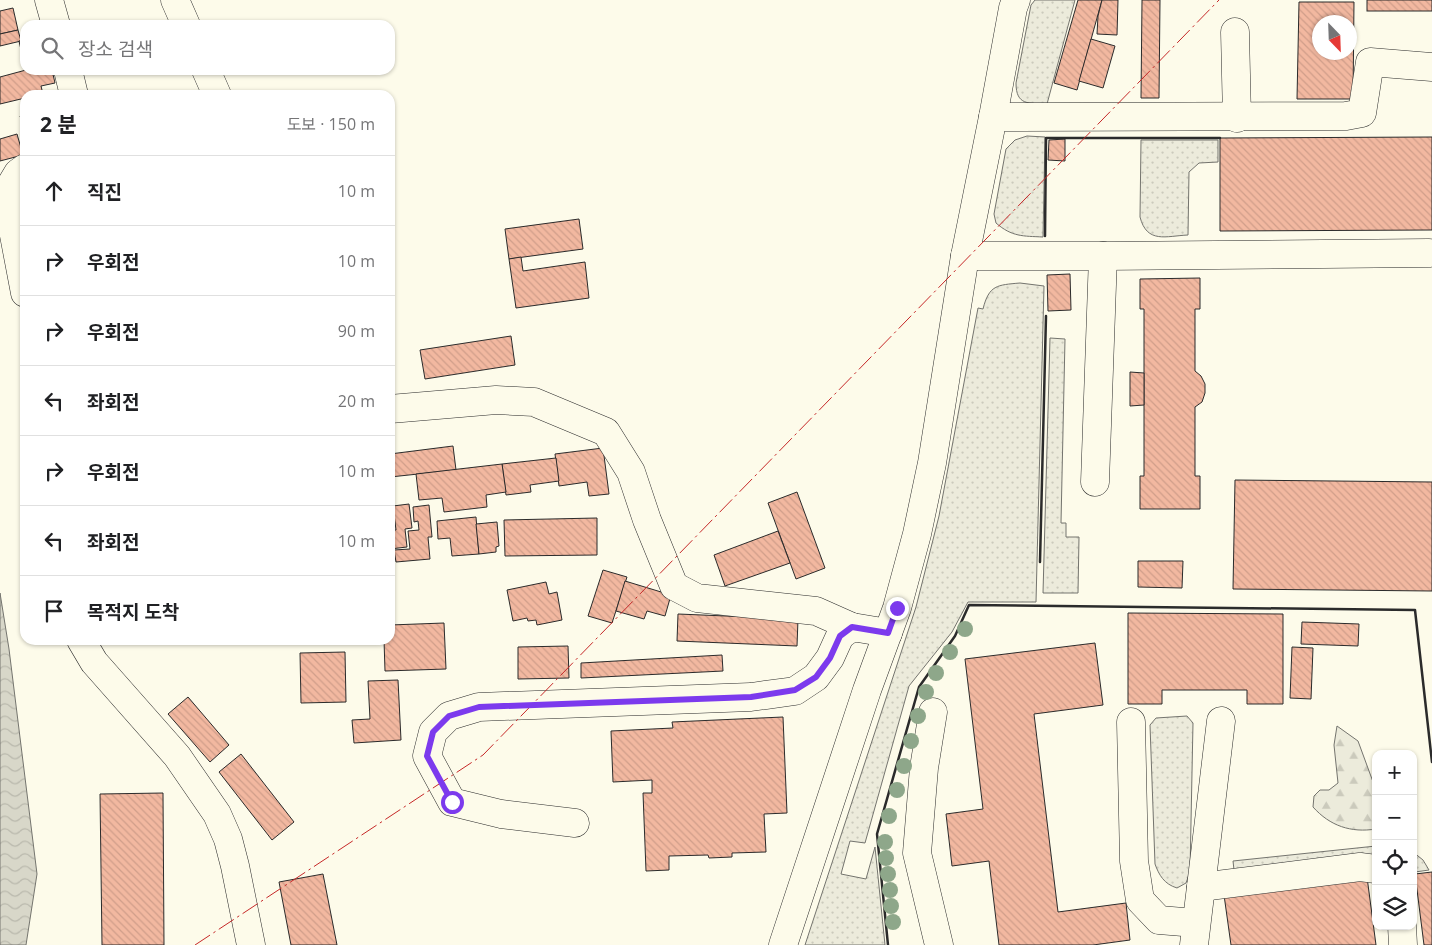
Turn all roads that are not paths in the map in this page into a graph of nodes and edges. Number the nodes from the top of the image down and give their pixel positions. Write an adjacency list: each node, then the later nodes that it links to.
1 (49, 0): 4 (street)
2 (175, 0): 5 (street)
3 (1016, 0): 12 (street)
4 (55, 20)
5 (184, 20)
6 (1235, 32): 13 (street)
7 (1432, 67): 13 (street)
8 (69, 75): 10 (street)
9 (208, 75): 11 (street)
10 (73, 90)
11 (215, 90)
12 (993, 118): 13 (street); 16 (street)
13 (1237, 118)
14 (20, 172): 18 (street)
15 (1429, 253): 17 (street)
16 (965, 256): 17 (street); 22 (street)
17 (1104, 256): 20 (street)
18 (20, 267)
19 (395, 408): 21 (street)
20 (1095, 482)
21 (852, 627): 22 (street); 27 (street)
22 (888, 633): 33 (street)
23 (83, 645): 32 (street)
24 (933, 712): 34 (street)
25 (1221, 721): 29 (street)
26 (1131, 722): 31 (street)
27 (575, 823)
28 (1372, 868): 29 (street)
29 (1201, 887): 31 (street)
30 (1402, 930): 35 (street)
31 (1195, 934)
32 (251, 945)
33 (783, 945)
34 (939, 945)
35 (1403, 945)

